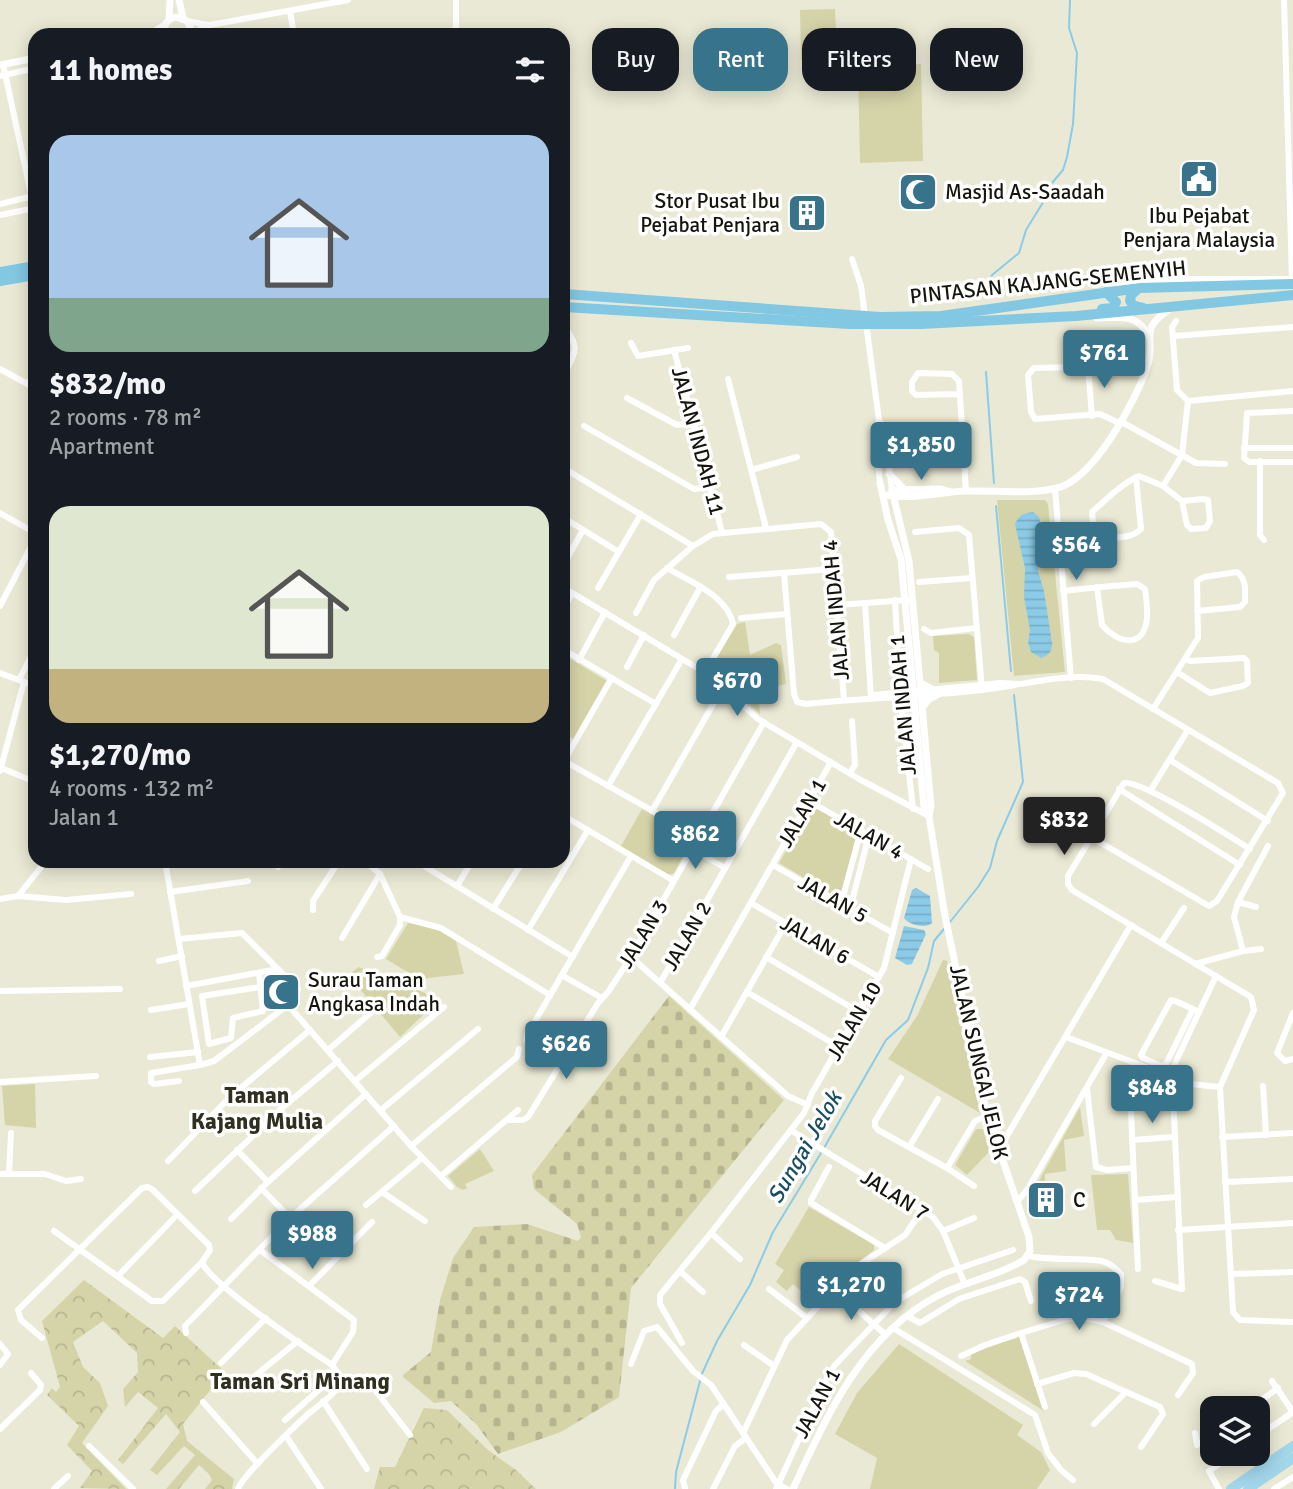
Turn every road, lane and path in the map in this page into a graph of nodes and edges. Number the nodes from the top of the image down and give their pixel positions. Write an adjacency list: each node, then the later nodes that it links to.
1 (170, 0): 8 (street)
2 (179, 0): 7 (street)
3 (348, 0): 6 (street)
4 (456, 0): 15 (street)
5 (1284, 0): 30 (street)
6 (290, 11): 9 (street); 14 (street)
7 (185, 20): 8 (street); 9 (street); 12 (street)
8 (167, 22): 10 (street); 11 (street)
9 (210, 25): 13 (street)
10 (159, 28)
11 (166, 28)
12 (188, 28)
13 (203, 28)
14 (293, 28)
15 (456, 28)
16 (28, 59): 17 (street)
17 (1, 64): 19 (street)
18 (28, 70): 19 (street)
19 (3, 76): 20 (street)
20 (28, 176)
21 (28, 197): 22 (street)
22 (0, 204)
23 (28, 209): 24 (street)
24 (0, 213)
25 (852, 260): 63 (street)
26 (28, 267): 27 (highway)
27 (0, 272)
28 (28, 276): 29 (highway)
29 (0, 281)
30 (1293, 281): 31 (highway, PINTASAN KAJANG-SEMENYIH); 32 (street)
31 (1139, 288): 32 (highway, PINTASAN KAJANG-SEMENYIH); 38 (highway)
32 (1118, 290): 33 (highway, PINTASAN KAJANG-SEMENYIH)
33 (1106, 292): 40 (highway); 42 (highway, PINTASAN KAJANG-SEMENYIH)
34 (570, 295): 41 (highway)
35 (1293, 295): 37 (highway, PINTASAN KAJANG-SEMENYIH)
36 (570, 307): 41 (highway)
37 (1171, 307): 38 (highway, PINTASAN KAJANG-SEMENYIH); 45 (street)
38 (1154, 309): 39 (highway, PINTASAN KAJANG-SEMENYIH)
39 (1076, 316): 40 (highway, PINTASAN KAJANG-SEMENYIH); 45 (street)
40 (1040, 318): 42 (highway, PINTASAN KAJANG-SEMENYIH)
41 (849, 320): 42 (highway, PINTASAN KAJANG-SEMENYIH)
42 (881, 321)
43 (1176, 321): 46 (street)
44 (1293, 327): 46 (street)
45 (1148, 335): 64 (street)
46 (1174, 336): 60 (street)
47 (570, 337): 52 (street)
48 (631, 343): 50 (street)
49 (688, 348): 50 (street)
50 (674, 351): 65 (street, JALAN INDAH 11)
51 (1136, 360): 53 (street)
52 (570, 363)
53 (1088, 367): 62 (street); 62 (street)
54 (0, 369): 56 (street)
55 (728, 379): 76 (street)
56 (28, 384)
57 (1293, 391): 60 (street)
58 (959, 394): 58 (street); 67 (street)
59 (626, 398): 65 (street)
60 (1188, 401): 71 (street)
61 (1293, 411): 68 (street)
62 (1092, 416): 64 (street)
63 (879, 420): 78 (street); 80 (street)
64 (1119, 422): 71 (street); 83 (street)
65 (693, 423): 82 (street, JALAN INDAH 11)
66 (584, 426): 82 (street)
67 (962, 447): 70 (street); 84 (street)
68 (1244, 448): 69 (street); 73 (street)
69 (1293, 448)
70 (898, 452)
71 (1181, 455): 75 (street); 81 (street)
72 (797, 457): 76 (street)
73 (1260, 461): 74 (street); 98 (street)
74 (1293, 462)
75 (1225, 464)
76 (751, 470): 93 (street)
77 (570, 472): 91 (street)
78 (889, 474): 85 (street); 86 (street)
79 (1136, 477): 79 (street); 81 (street)
80 (880, 483): 85 (street, JALAN SUNGAI JELOK); 88 (street)
81 (1163, 486): 87 (street)
82 (710, 487): 96 (street, JALAN INDAH 11)
83 (1055, 489): 84 (street); 112 (street)
84 (966, 491): 86 (street)
85 (890, 493): 86 (street); 88 (street); 89 (street, JALAN SUNGAI JELOK)
86 (907, 493): 89 (street)
87 (1182, 501): 87 (street)
88 (885, 512): 116 (street, JALAN SUNGAI JELOK)
89 (897, 512): 116 (street, JALAN SUNGAI JELOK)
90 (0, 513): 94 (street)
91 (641, 514): 99 (street); 101 (street)
92 (570, 522): 95 (street)
93 (766, 528): 96 (street); 104 (street, JALAN INDAH 4)
94 (28, 529)
95 (583, 530): 101 (street); 102 (street)
96 (722, 532): 99 (street)
97 (915, 532): 107 (street)
98 (1264, 540)
99 (694, 546): 103 (street)
100 (28, 552): 119 (street)
101 (619, 552): 110 (street)
102 (570, 553)
103 (667, 568): 111 (street); 122 (street)
104 (833, 569): 105 (street); 118 (street, JALAN INDAH 4)
105 (784, 573): 106 (street); 123 (street)
106 (729, 577)
107 (972, 578): 108 (street); 125 (street)
108 (919, 582)
109 (1097, 587): 109 (street); 112 (street)
110 (598, 588)
111 (700, 588): 128 (street); 135 (street)
112 (1063, 591): 138 (street)
113 (572, 593): 114 (street); 121 (street)
114 (570, 597)
115 (895, 600): 116 (street); 117 (street); 146 (street, JALAN INDAH 1)
116 (909, 600): 144 (street, JALAN SUNGAI JELOK)
117 (865, 603): 118 (street); 147 (street)
118 (836, 605): 148 (street, JALAN INDAH 4)
119 (0, 606)
120 (1197, 611): 120 (street); 131 (street)
121 (605, 612): 127 (street); 132 (street)
122 (636, 613)
123 (786, 614): 124 (street); 148 (street)
124 (741, 618)
125 (976, 628): 126 (street); 143 (street)
126 (924, 629)
127 (644, 635): 130 (street); 134 (street)
128 (674, 635)
129 (570, 654): 132 (street)
130 (682, 659): 135 (street); 149 (street)
131 (1185, 659): 136 (street); 136 (street)
132 (579, 660): 139 (street)
133 (28, 664): 140 (street)
134 (627, 667)
135 (705, 672): 142 (street)
136 (1177, 672): 151 (street)
137 (0, 673): 140 (street)
138 (1071, 678): 143 (street); 151 (street)
139 (611, 679): 149 (street); 156 (street)
140 (21, 681): 141 (street); 160 (street)
141 (28, 684)
142 (723, 687): 153 (street); 168 (street)
143 (981, 688): 145 (street)
144 (917, 690): 145 (street); 145 (street); 146 (street); 146 (street); 150 (street, JALAN SUNGAI JELOK)
145 (935, 692): 150 (street)
146 (902, 695): 147 (street); 150 (street); 167 (street, JALAN INDAH 1)
147 (871, 698): 148 (street)
148 (844, 700)
149 (656, 704): 163 (street)
150 (919, 706): 170 (street, JALAN SUNGAI JELOK)
151 (1153, 709): 154 (street)
152 (852, 721): 161 (street)
153 (764, 722): 155 (street); 177 (street, JALAN 3)
154 (1188, 730): 157 (street); 172 (street)
155 (797, 742): 158 (street); 195 (street, JALAN 2)
156 (570, 751)
157 (1170, 760): 165 (street); 172 (street)
158 (831, 762): 161 (street); 166 (street, JALAN 1)
159 (570, 764): 163 (street)
160 (1, 769): 162 (street)
161 (850, 773): 167 (street)
162 (28, 779)
163 (608, 786): 168 (street)
164 (1119, 789): 165 (street); 173 (street); 178 (street)
165 (1150, 791): 169 (street)
166 (809, 801): 175 (street, JALAN 4); 185 (street, JALAN 1)
167 (913, 809): 170 (street)
168 (652, 811): 177 (street)
169 (1187, 812): 173 (street); 181 (street)
170 (929, 815): 280 (street, JALAN SUNGAI JELOK)
171 (570, 820): 174 (street)
172 (1268, 821): 181 (street)
173 (1179, 827): 186 (street)
174 (588, 830): 182 (street); 184 (street)
175 (861, 830): 176 (street, JALAN 4); 207 (street)
176 (869, 835): 183 (street, JALAN 4); 211 (street)
177 (699, 837): 180 (street, JALAN 3)
178 (1091, 837): 186 (street); 215 (street)
179 (1268, 846): 205 (street)
180 (692, 849): 195 (street); 199 (street, JALAN 3)
181 (1250, 849): 186 (street)
182 (631, 856): 199 (street); 225 (street)
183 (911, 859): 196 (street, JALAN 4); 217 (street, JALAN 10)
184 (570, 860)
185 (773, 865): 206 (street, JALAN 1); 207 (street, JALAN 5)
186 (1240, 865)
187 (40, 868): 203 (street)
188 (166, 868): 201 (street)
189 (334, 868): 212 (street)
190 (373, 868): 197 (street)
191 (430, 868): 200 (street)
192 (468, 868): 200 (street)
193 (519, 868): 210 (street)
194 (565, 868): 216 (street)
195 (725, 868): 235 (street, JALAN 2)
196 (928, 869)
197 (380, 874): 213 (street); 218 (street)
198 (248, 881): 201 (street)
199 (674, 881): 226 (street, JALAN 3)
200 (457, 886): 210 (street)
201 (170, 892): 219 (street)
202 (131, 894): 203 (street)
203 (18, 896): 204 (street)
204 (0, 899)
205 (1238, 902): 208 (street); 222 (street)
206 (751, 903): 214 (street, JALAN 6); 246 (street, JALAN 1)
207 (841, 904): 211 (street, JALAN 5)
208 (1256, 907)
209 (1184, 908): 220 (street)
210 (494, 909): 216 (street)
211 (850, 909): 217 (street, JALAN 5)
212 (313, 910)
213 (400, 917): 224 (street); 241 (street)
214 (786, 923): 227 (street); 234 (street, JALAN 6)
215 (1132, 925): 220 (street); 255 (street)
216 (528, 930): 225 (street)
217 (893, 933): 234 (street, JALAN 10)
218 (342, 938)
219 (179, 939): 223 (street); 230 (street)
220 (1161, 943): 229 (street)
221 (1261, 949): 222 (street)
222 (1243, 951): 229 (street)
223 (182, 956): 228 (street); 236 (street)
224 (377, 957)
225 (573, 957): 232 (street)
226 (631, 957): 235 (street); 242 (street, JALAN 3)
227 (766, 957): 240 (street); 250 (street)
228 (159, 961)
229 (1195, 964): 233 (street)
230 (278, 969): 231 (street); 244 (street)
231 (259, 973): 236 (street); 237 (street)
232 (563, 976): 241 (street); 242 (street)
233 (1216, 976): 249 (street); 273 (street)
234 (879, 977): 250 (street, JALAN 10)
235 (660, 984): 246 (street)
236 (186, 986): 243 (street)
237 (260, 987): 237 (street)
238 (120, 989): 239 (street)
239 (0, 991)
240 (747, 992): 254 (street); 256 (street)
241 (550, 995): 264 (street)
242 (602, 998): 264 (street, JALAN 3)
243 (189, 1003): 247 (street); 259 (street)
244 (288, 1005): 253 (street); 265 (street)
245 (444, 1007): 270 (street)
246 (690, 1009): 254 (street)
247 (151, 1010)
248 (374, 1010): 258 (street)
249 (1196, 1011): 249 (street); 267 (street)
250 (859, 1012): 256 (street, JALAN 10)
251 (1293, 1013): 262 (street)
252 (478, 1029): 278 (street)
253 (310, 1030): 258 (street); 295 (street)
254 (721, 1037): 277 (street)
255 (1066, 1037): 260 (street); 293 (street)
256 (839, 1047): 277 (street, JALAN 10)
257 (519, 1049): 290 (street)
258 (328, 1050): 263 (street)
259 (198, 1052): 261 (street); 265 (street)
260 (1106, 1054): 267 (street); 274 (street)
261 (150, 1057)
262 (1293, 1059)
263 (338, 1061): 270 (street); 292 (street)
264 (560, 1064): 281 (street, JALAN 3)
265 (200, 1065): 269 (street)
266 (96, 1076): 271 (street)
267 (1169, 1076): 273 (street)
268 (901, 1079): 291 (street)
269 (179, 1081)
270 (355, 1081): 275 (street)
271 (0, 1082)
272 (1263, 1086): 286 (street)
273 (1220, 1087): 288 (street)
274 (1087, 1089): 298 (street); 313 (street)
275 (366, 1094): 278 (street); 304 (street)
276 (938, 1099): 291 (street)
277 (808, 1105): 283 (street, JALAN 10)
278 (380, 1110): 282 (street)
279 (518, 1110): 281 (street)
280 (987, 1116): 293 (street, JALAN SUNGAI JELOK); 297 (street)
281 (507, 1120): 301 (street)
282 (394, 1126): 290 (street); 317 (street)
283 (792, 1131): 315 (street, JALAN 7); 327 (street, JALAN 10)
284 (11, 1133): 300 (street)
285 (1293, 1133): 286 (street)
286 (1266, 1135): 288 (street)
287 (1174, 1137): 289 (street); 289 (street); 311 (street)
288 (1222, 1137): 305 (street)
289 (1132, 1140): 298 (street)
290 (411, 1146): 294 (street)
291 (909, 1147): 297 (street)
292 (237, 1150): 304 (street); 309 (street)
293 (998, 1151): 313 (street, JALAN SUNGAI JELOK)
294 (422, 1157): 301 (street); 310 (street)
295 (168, 1161)
296 (829, 1167): 328 (street)
297 (947, 1168): 307 (street)
298 (1133, 1168): 312 (street)
299 (0, 1174): 300 (street)
300 (9, 1174): 302 (street)
301 (441, 1176): 306 (street)
302 (80, 1179)
303 (1293, 1179): 305 (street)
304 (268, 1182): 308 (street)
305 (1225, 1182): 323 (street)
306 (451, 1186)
307 (974, 1186)
308 (261, 1188): 317 (street); 319 (street)
309 (195, 1191)
310 (382, 1192): 314 (street); 321 (street)
311 (1177, 1197): 312 (street); 324 (street)
312 (1135, 1200): 336 (street)
313 (1018, 1201): 332 (street, JALAN SUNGAI JELOK)
314 (366, 1205)
315 (922, 1210): 326 (street, JALAN 7); 328 (street)
316 (174, 1218): 340 (street)
317 (290, 1218): 329 (street)
318 (974, 1218): 326 (street)
319 (231, 1219)
320 (372, 1222): 344 (street)
321 (425, 1222)
322 (1293, 1223): 323 (street)
323 (1228, 1227): 324 (street); 339 (street)
324 (1178, 1230): 341 (street)
325 (54, 1231): 331 (street)
326 (943, 1231): 335 (street, JALAN 7)
327 (712, 1234): 333 (street); 337 (street, JALAN 10)
328 (885, 1248): 346 (street)
329 (260, 1250): 343 (street); 344 (street)
330 (1013, 1250): 335 (street, JALAN 1)
331 (79, 1251): 334 (street); 340 (street); 359 (street)
332 (1028, 1256): 342 (street); 352 (street)
333 (740, 1259)
334 (202, 1265): 340 (street); 343 (street)
335 (960, 1268): 342 (street, JALAN 7); 354 (street, JALAN 1)
336 (1138, 1269)
337 (681, 1272): 347 (street); 361 (street, JALAN 10)
338 (1293, 1272): 339 (street)
339 (1231, 1274): 353 (street)
340 (118, 1276)
341 (1155, 1281)
342 (964, 1282): 349 (street)
343 (223, 1286): 350 (street); 356 (street)
344 (309, 1286): 368 (street)
345 (769, 1289): 351 (street)
346 (835, 1289): 351 (street); 354 (street)
347 (704, 1292)
348 (1031, 1301): 349 (street)
349 (907, 1316): 355 (street)
350 (266, 1318): 360 (street); 365 (street)
351 (807, 1318): 369 (street)
352 (1103, 1322): 357 (street); 377 (street)
353 (1293, 1322)
354 (873, 1324): 358 (street); 403 (street, JALAN 1)
355 (893, 1328): 358 (street); 402 (street)
356 (186, 1333)
357 (1021, 1333): 364 (street); 374 (street)
358 (886, 1335): 411 (street)
359 (41, 1338)
360 (298, 1341): 368 (street); 373 (street)
361 (682, 1343)
362 (0, 1344): 367 (street)
363 (744, 1345): 369 (street)
364 (961, 1356)
365 (221, 1363)
366 (631, 1364): 381 (street)
367 (0, 1365)
368 (332, 1365): 371 (street)
369 (774, 1366): 391 (street)
370 (31, 1373): 387 (street)
371 (340, 1379): 379 (street); 384 (street); 389 (street)
372 (1272, 1381): 375 (street)
373 (244, 1384)
374 (1037, 1384): 376 (street); 382 (street)
375 (1278, 1388): 378 (street); 383 (street)
376 (1126, 1392): 385 (street); 395 (street)
377 (1178, 1395)
378 (1267, 1396)
379 (323, 1401): 390 (street); 399 (street)
380 (203, 1402): 397 (street)
381 (723, 1404): 391 (street); 408 (street)
382 (1045, 1408)
383 (1293, 1412): 386 (street)
384 (285, 1420)
385 (1094, 1424)
386 (1270, 1428)
387 (0, 1429)
388 (1195, 1433): 392 (street)
389 (410, 1435)
390 (286, 1436): 397 (street); 407 (street)
391 (744, 1436): 403 (street); 409 (street)
392 (1200, 1444)
393 (89, 1446): 405 (street)
394 (1293, 1446): 413 (main road)
395 (1141, 1447)
396 (1293, 1458): 414 (main road)
397 (258, 1464): 406 (street)
398 (1216, 1466): 412 (street)
399 (367, 1469)
400 (68, 1476): 404 (street)
401 (1293, 1477): 415 (street)
402 (1073, 1480)
403 (776, 1486): 410 (street)
404 (54, 1489)
405 (133, 1489)
406 (238, 1489)
407 (321, 1489)
408 (685, 1489)
409 (713, 1489)
410 (787, 1489)
411 (793, 1489)
412 (1219, 1489)
413 (1231, 1489)
414 (1248, 1489)
415 (1274, 1489)

